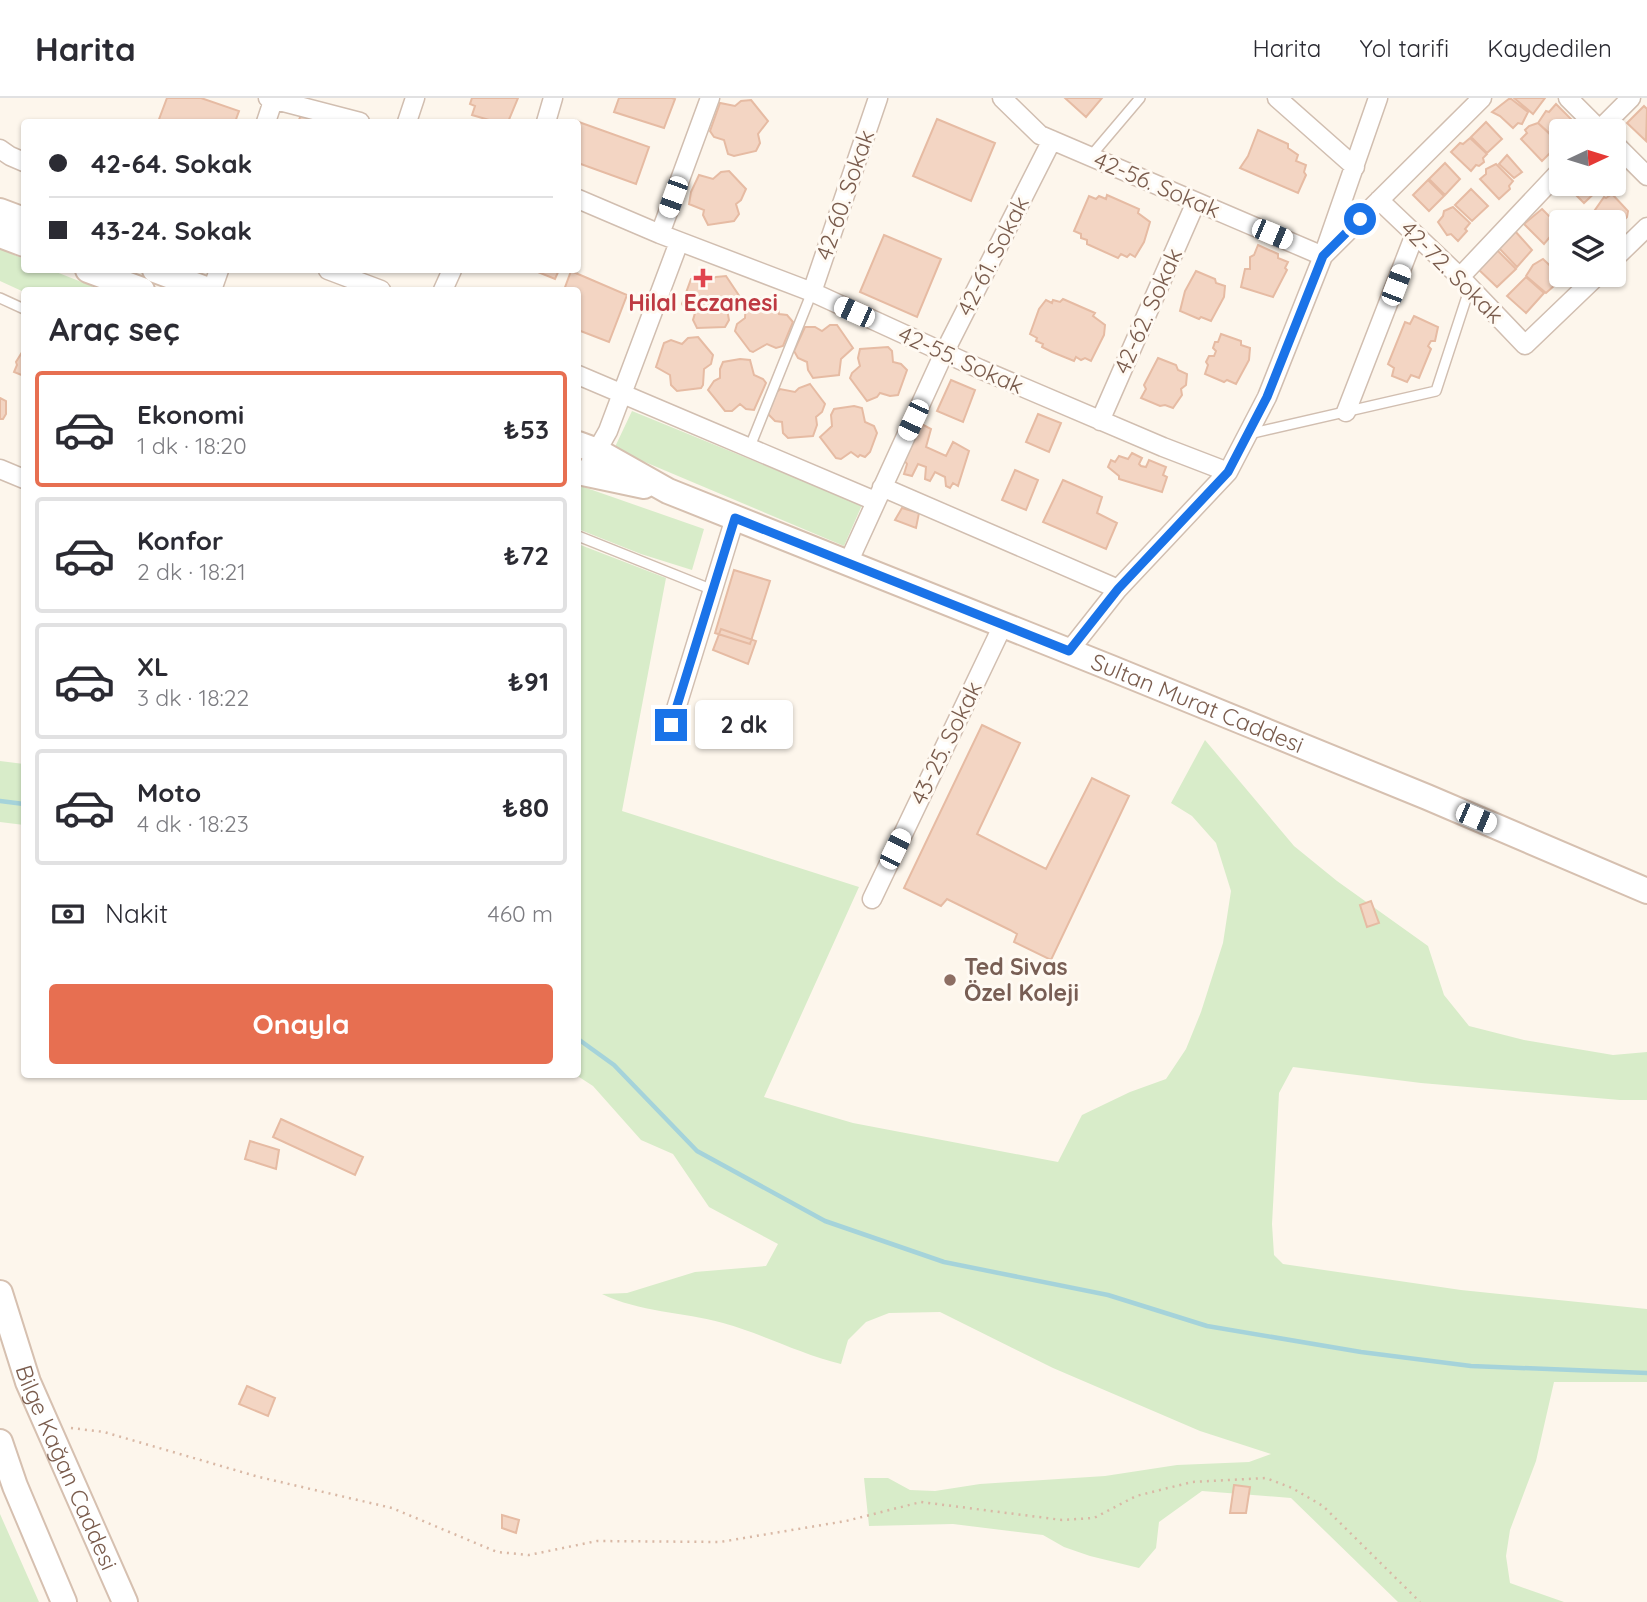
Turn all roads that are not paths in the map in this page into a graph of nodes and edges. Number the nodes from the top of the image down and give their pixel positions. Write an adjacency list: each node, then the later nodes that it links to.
1 (415, 98): 15 (street)
2 (553, 98): 16 (street)
3 (710, 98): 33 (street)
4 (878, 98): 48 (street, 42-60. Sokak)
5 (1002, 98): 19 (street, 42-56. Sokak)
6 (1140, 98): 22 (lane)
7 (1277, 98): 24 (street)
8 (1378, 98): 24 (street)
9 (1482, 98): 28 (street)
10 (1568, 98): 17 (street)
11 (1631, 98): 18 (street)
12 (272, 99): 13 (street); 14 (street)
13 (267, 119)
14 (349, 119)
15 (408, 119)
16 (547, 119)
17 (1588, 119)
18 (1611, 119)
19 (1052, 140): 22 (street, 42-56. Sokak); 51 (street, 42-61. Sokak)
20 (0, 149): 23 (street)
21 (1626, 155): 25 (street)
22 (1090, 156): 29 (street, 42-56. Sokak)
23 (21, 161)
24 (1355, 167): 39 (street)
25 (1647, 176)
26 (1549, 184): 43 (street)
27 (581, 200): 33 (street, 42-55. Sokak)
28 (1379, 200): 34 (street, 42-72. Sokak); 39 (street)
29 (1196, 201): 39 (street, 42-56. Sokak); 55 (street, 42-62. Sokak)
30 (0, 211): 31 (street)
31 (21, 219)
32 (1647, 227): 38 (street)
33 (660, 234): 36 (street, 42-55. Sokak)
34 (1415, 234): 43 (street, 42-72. Sokak); 54 (street)
35 (0, 235): 37 (street)
36 (679, 242): 48 (street, 42-55. Sokak); 53 (street)
37 (21, 243)
38 (1626, 247)
39 (1323, 256): 56 (street)
40 (96, 273): 44 (street)
41 (163, 273): 45 (street)
42 (336, 273): 46 (street)
43 (1465, 282): 47 (street, 42-72. Sokak); 54 (lane)
44 (134, 287)
45 (202, 287)
46 (373, 287)
47 (1585, 287)
48 (812, 292): 51 (street, 42-55. Sokak); 58 (lane)
49 (0, 298): 50 (lane)
50 (21, 308)
51 (944, 353): 55 (street, 42-55. Sokak); 64 (street, 42-61. Sokak)
52 (581, 376): 53 (street)
53 (622, 395): 57 (street); 58 (street)
54 (1346, 412): 56 (lane)
55 (1100, 421): 60 (street, 42-55. Sokak)
56 (1247, 434): 60 (street)
57 (587, 447): 61 (street); 63 (street)
58 (750, 449): 64 (street)
59 (0, 469): 62 (street)
60 (1228, 472): 68 (street)
61 (581, 473): 63 (street)
62 (21, 478)
63 (668, 491): 65 (street, Sultan Murat Caddesi)
64 (878, 494): 67 (street, 42-61. Sokak); 68 (street)
65 (735, 518): 67 (street, Sultan Murat Caddesi); 69 (street)
66 (581, 537): 69 (lane)
67 (848, 563): 70 (street, Sultan Murat Caddesi)
68 (1118, 589): 71 (street)
69 (713, 590): 72 (street)
70 (1003, 625): 71 (street, Sultan Murat Caddesi); 74 (street, 43-25. Sokak)
71 (1069, 651): 73 (street, Sultan Murat Caddesi)
72 (671, 725)
73 (1647, 891)
74 (872, 899)
75 (0, 1293): 78 (street, Bilge Kağan Caddesi)
76 (0, 1442): 77 (street)
77 (64, 1602)
78 (125, 1602)

